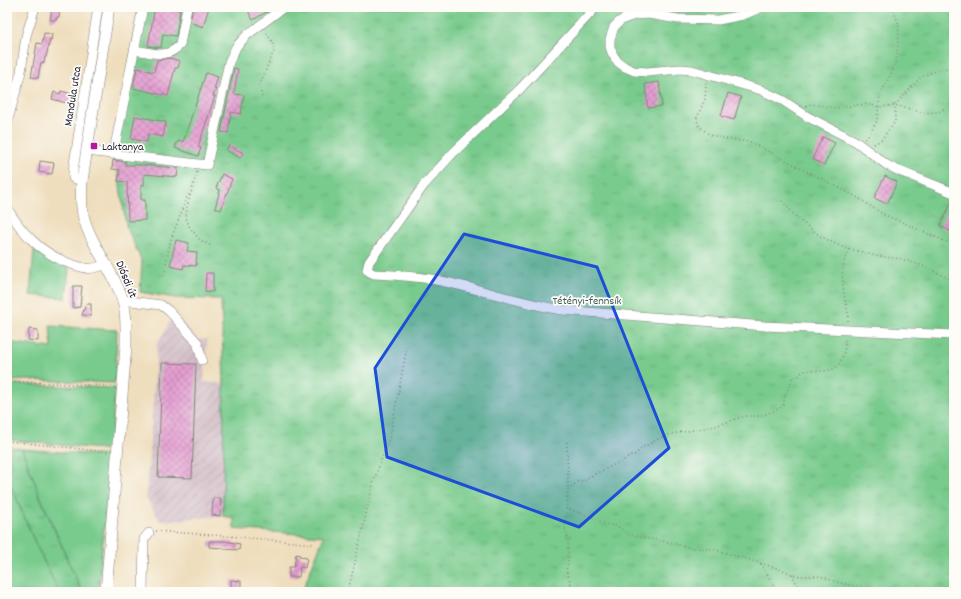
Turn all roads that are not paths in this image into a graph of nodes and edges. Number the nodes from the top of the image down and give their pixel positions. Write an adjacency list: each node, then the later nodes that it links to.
1 (35, 7): 12 (street)
2 (98, 7): 15 (street, Mandula utca)
3 (109, 7): 13 (main road, Diósdi út)
4 (143, 7): 11 (street)
5 (187, 7): 11 (street)
6 (274, 7): 10 (street)
7 (284, 7): 10 (street)
8 (596, 7): 20 (street)
9 (762, 7): 16 (street)
10 (270, 18): 14 (street)
11 (134, 50): 14 (street)
12 (7, 124)
13 (86, 150): 14 (street); 15 (main road, Diósdi út)
14 (116, 154)
15 (82, 181): 18 (main road, Diósdi út)
16 (954, 194)
17 (7, 208): 18 (street)
18 (107, 264): 19 (main road, Diósdi út)
19 (123, 300): 21 (street); 23 (main road, Diósdi út)
20 (954, 335)
21 (202, 360)
22 (149, 533): 24 (street)
23 (106, 592)
24 (143, 592)

